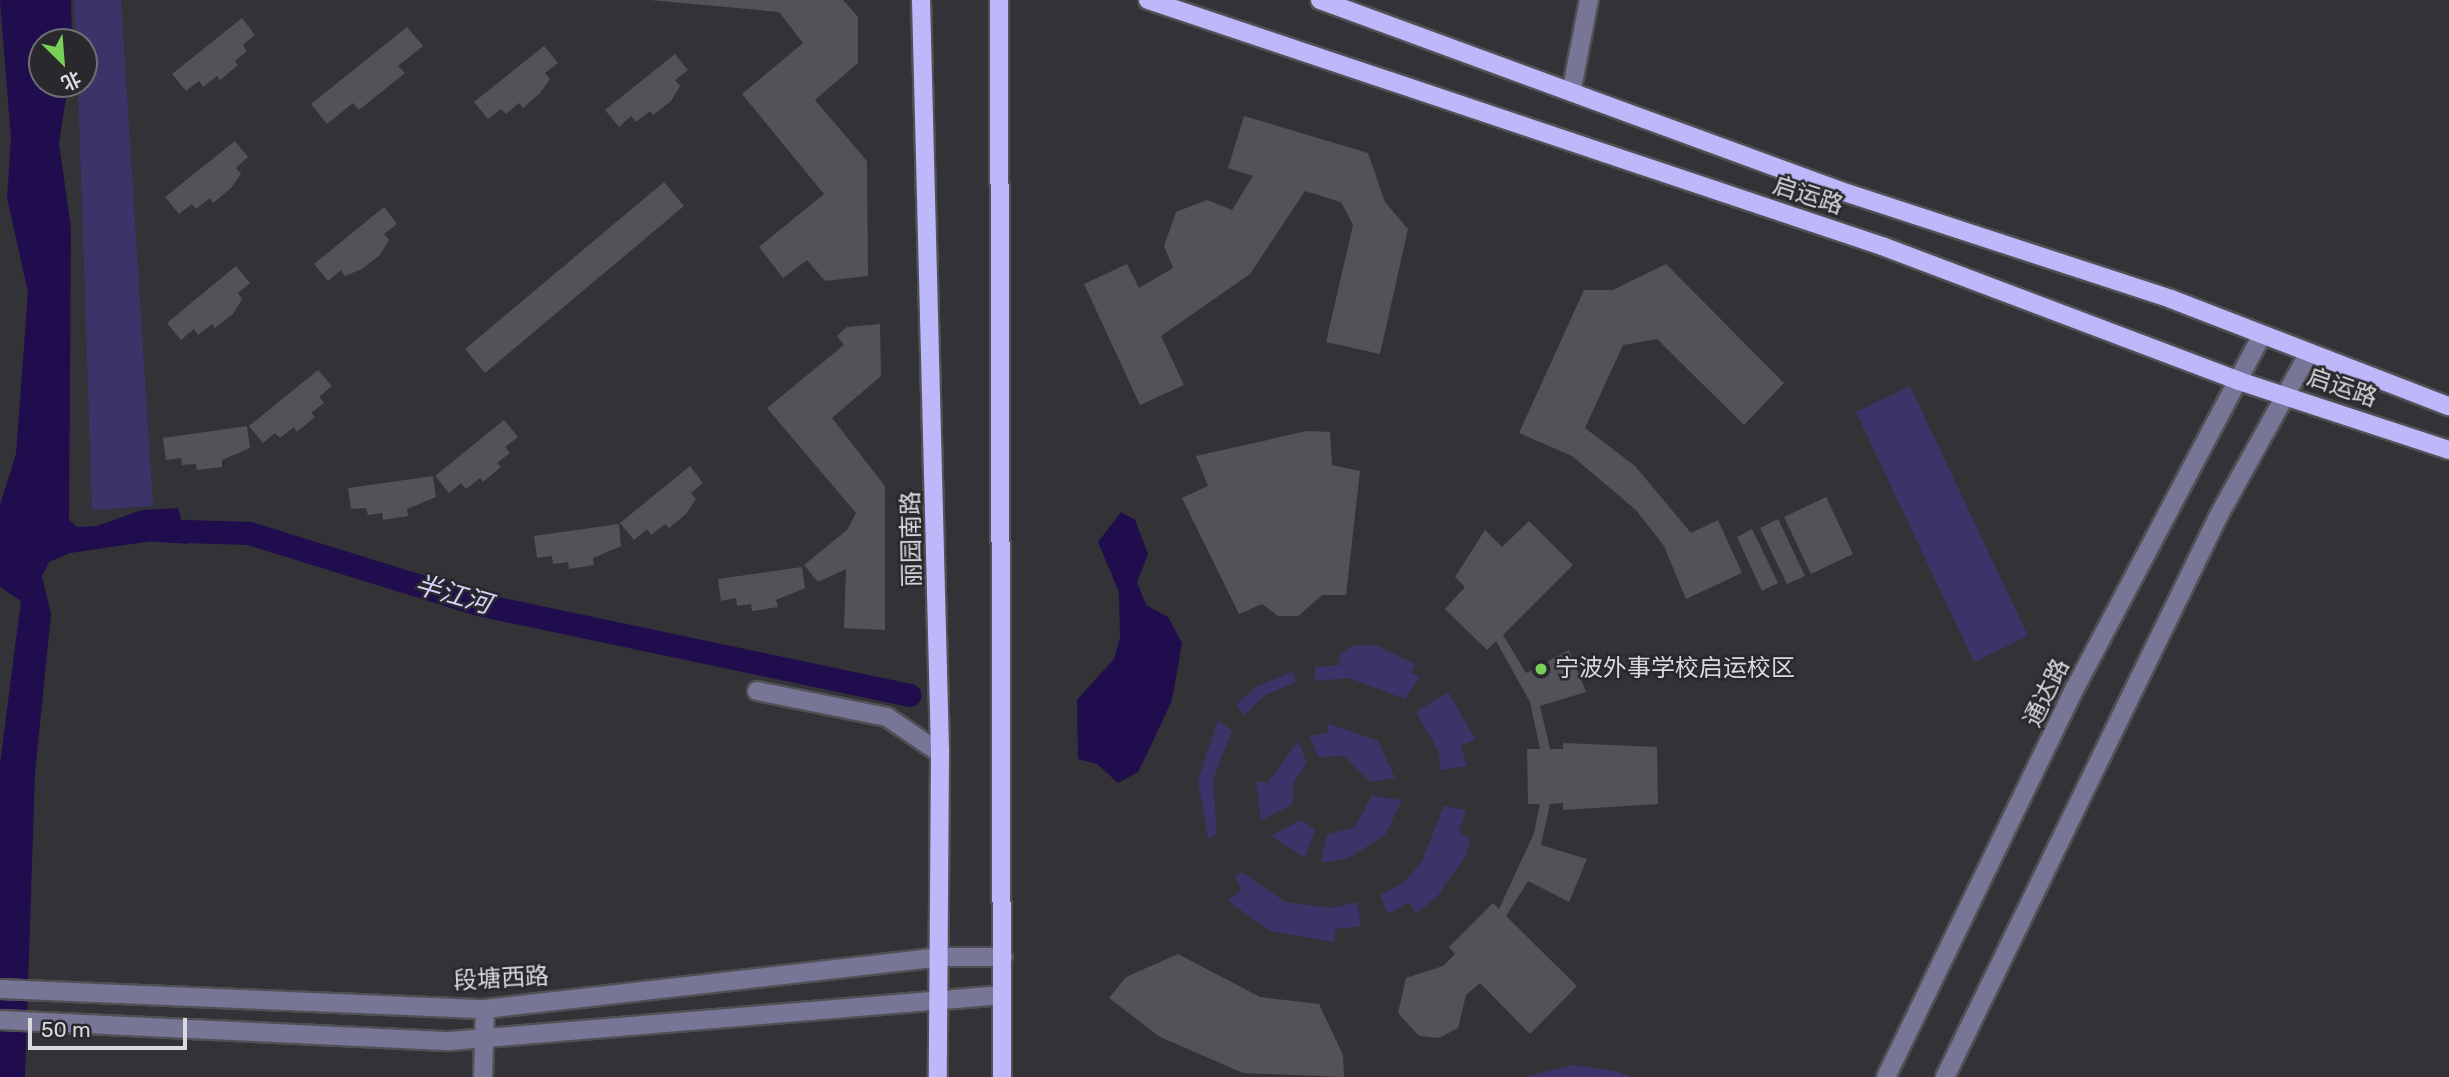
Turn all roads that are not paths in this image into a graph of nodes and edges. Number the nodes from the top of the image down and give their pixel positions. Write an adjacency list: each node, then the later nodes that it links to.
1 (921, 0): 14 (main road, 丽园南路)
2 (999, 0): 16 (main road)
3 (1148, 0): 9 (main road, 启运路)
4 (1320, 0): 6 (main road, 启运路)
5 (1589, 0): 6 (street)
6 (1572, 88): 7 (main road, 启运路)
7 (2262, 335): 8 (main road, 启运路); 9 (street, 通达路)
8 (2308, 355): 10 (street); 11 (main road, 启运路)
9 (2239, 381): 10 (main road, 启运路); 26 (street, 通达路)
10 (2286, 395): 12 (main road, 启运路); 27 (street)
11 (2449, 406)
12 (2449, 450)
13 (757, 691): 14 (street)
14 (940, 753): 15 (main road, 丽园南路)
15 (939, 957): 16 (street, 段塘西路); 19 (main road, 丽园南路); 20 (street, 段塘西路)
16 (1003, 957): 18 (main road)
17 (0, 989): 20 (street, 段塘西路)
18 (1002, 995): 19 (street); 25 (main road)
19 (939, 997): 22 (street); 24 (main road, 丽园南路)
20 (485, 1009): 22 (street)
21 (0, 1020): 22 (street)
22 (486, 1038): 23 (street)
23 (483, 1077)
24 (938, 1077)
25 (1002, 1077)
26 (1886, 1077)
27 (1945, 1077)

